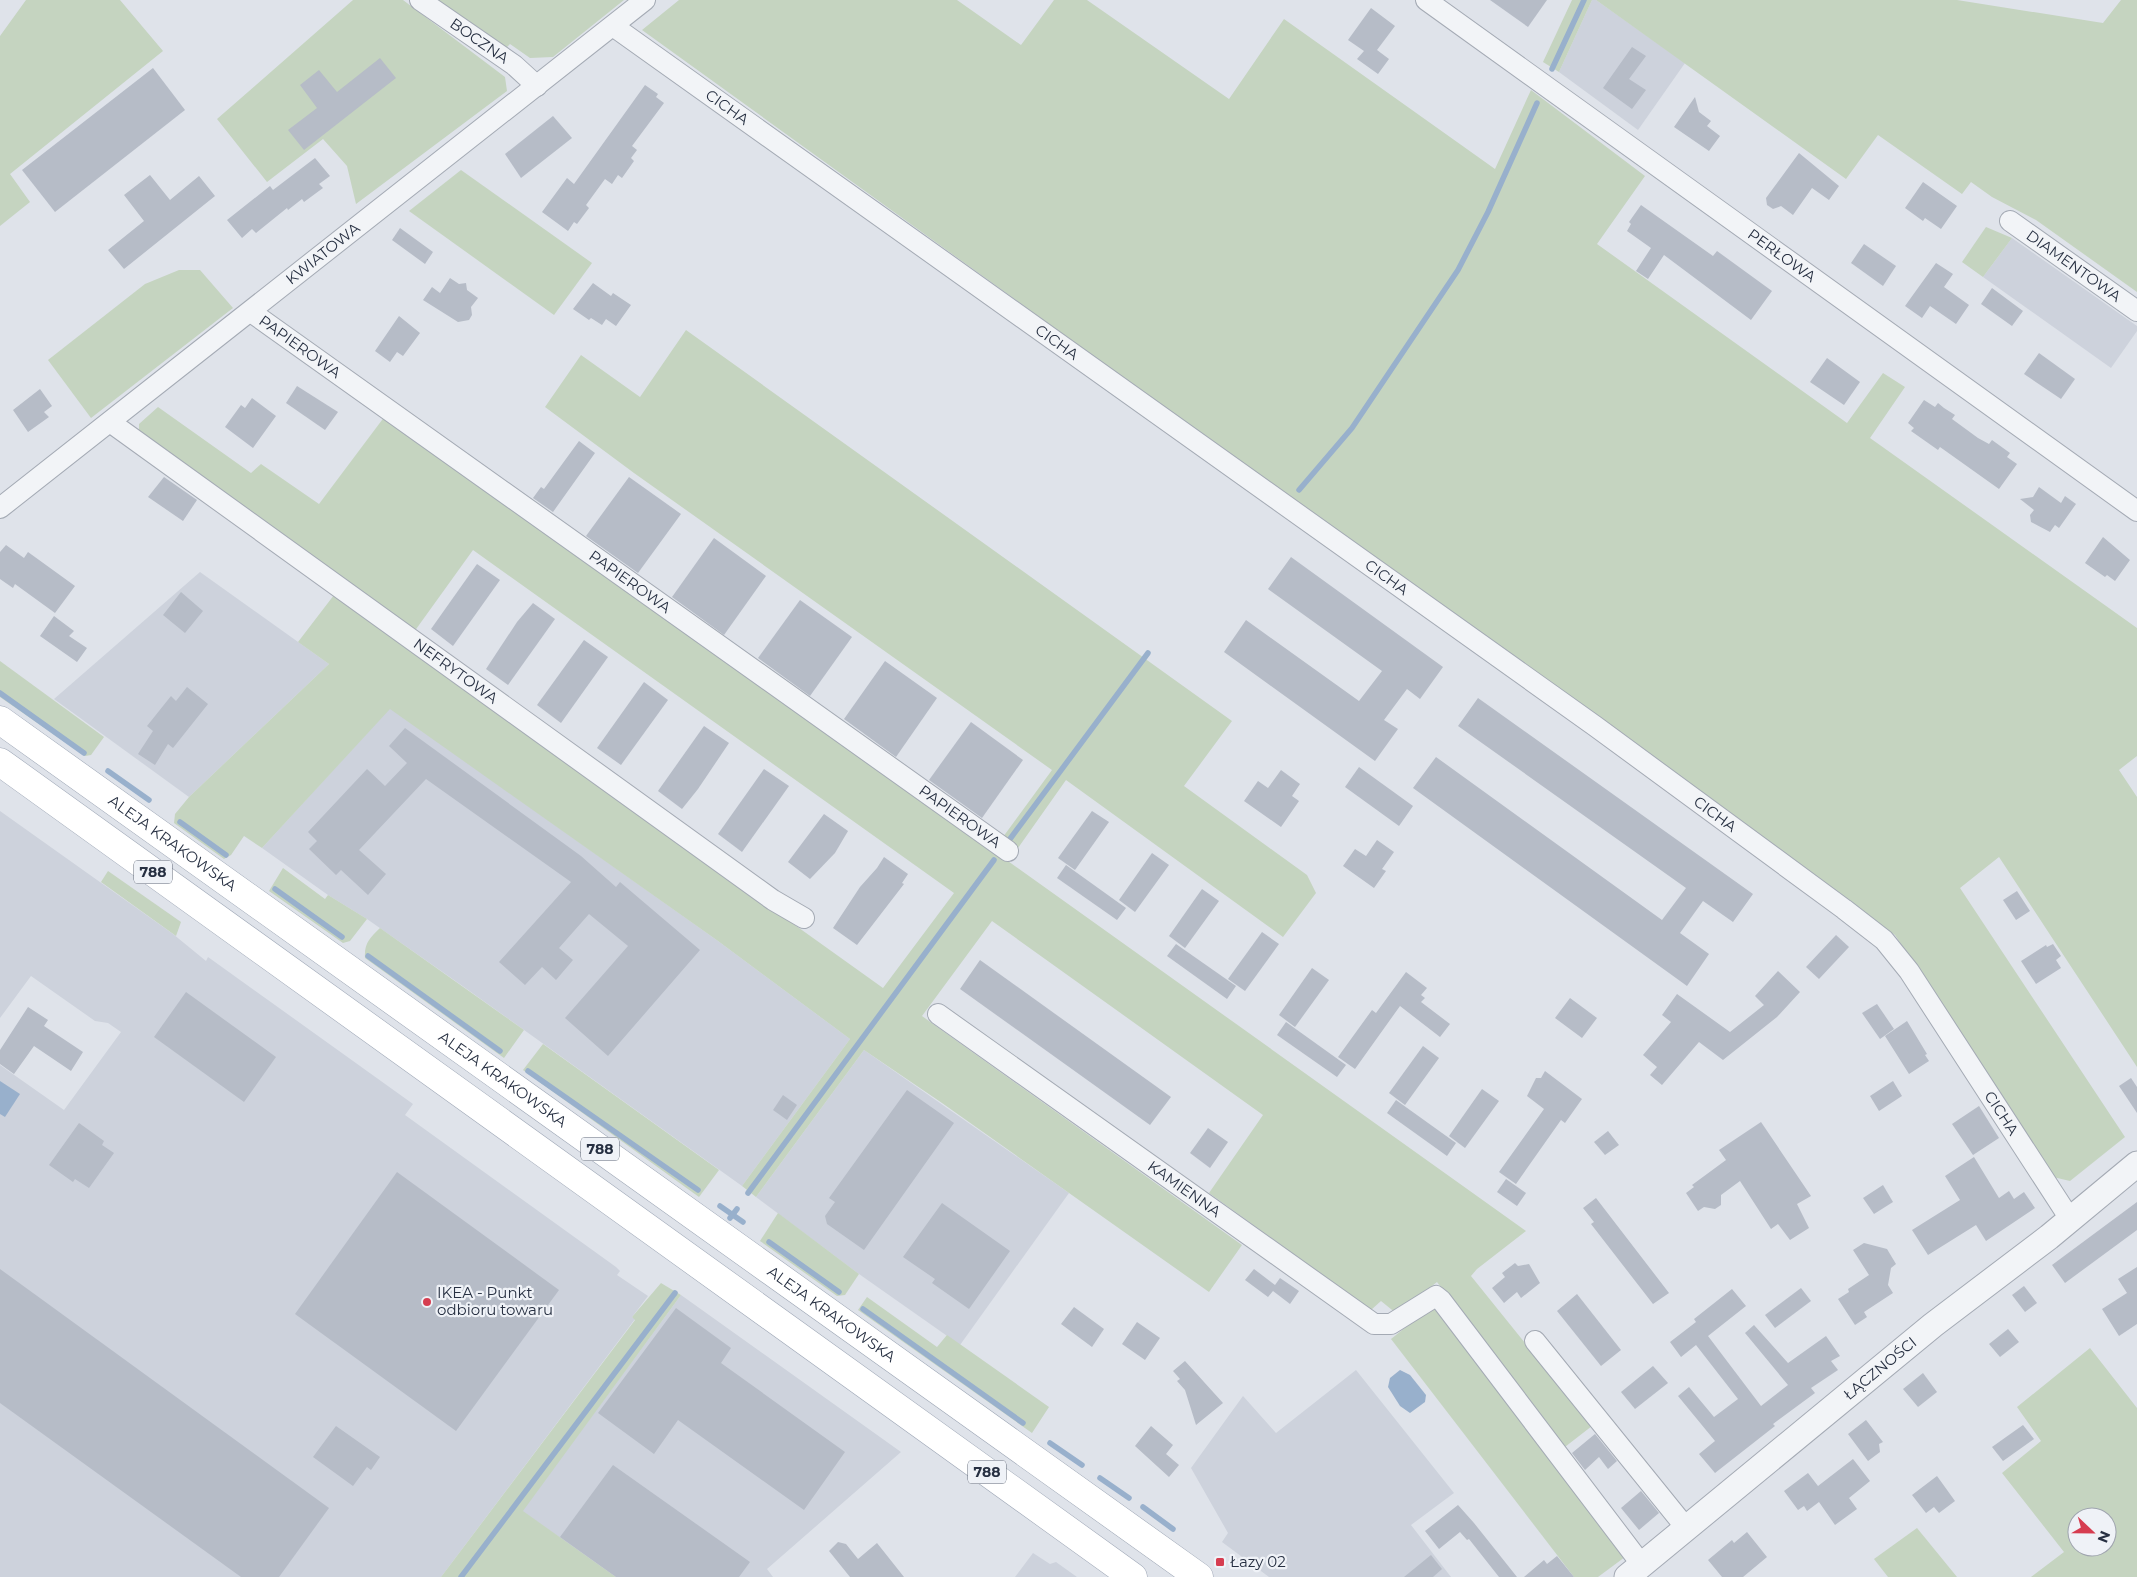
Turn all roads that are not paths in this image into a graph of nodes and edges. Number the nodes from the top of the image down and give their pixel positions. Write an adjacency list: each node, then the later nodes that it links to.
1 (420, 0): 5 (street, BOCZNA)
2 (645, 0): 4 (street, KWIATOWA)
3 (1426, 0): 11 (street, PERŁOWA)
4 (613, 26): 5 (street, KWIATOWA); 18 (street, CICHA)
5 (537, 86): 8 (street, KWIATOWA)
6 (2010, 221): 7 (street, DIAMENTOWA)
7 (2137, 311)
8 (251, 312): 9 (street, KWIATOWA); 14 (street, PAPIEROWA)
9 (110, 422): 10 (street, KWIATOWA); 15 (street, NEFRYTOWA)
10 (0, 508)
11 (2137, 511)
12 (0, 720): 23 (main road, ALEJA KRAKOWSKA / 788)
13 (0, 762): 22 (main road, 788)
14 (1008, 851)
15 (804, 918)
16 (938, 1014): 21 (street, KAMIENNA)
17 (2137, 1164): 18 (street, ŁĄCZNOŚCI)
18 (2070, 1219): 20 (street, ŁĄCZNOŚCI)
19 (1535, 1341): 20 (street)
20 (1687, 1529): 21 (street, ŁĄCZNOŚCI)
21 (1634, 1571)
22 (1133, 1577)
23 (1200, 1577)

